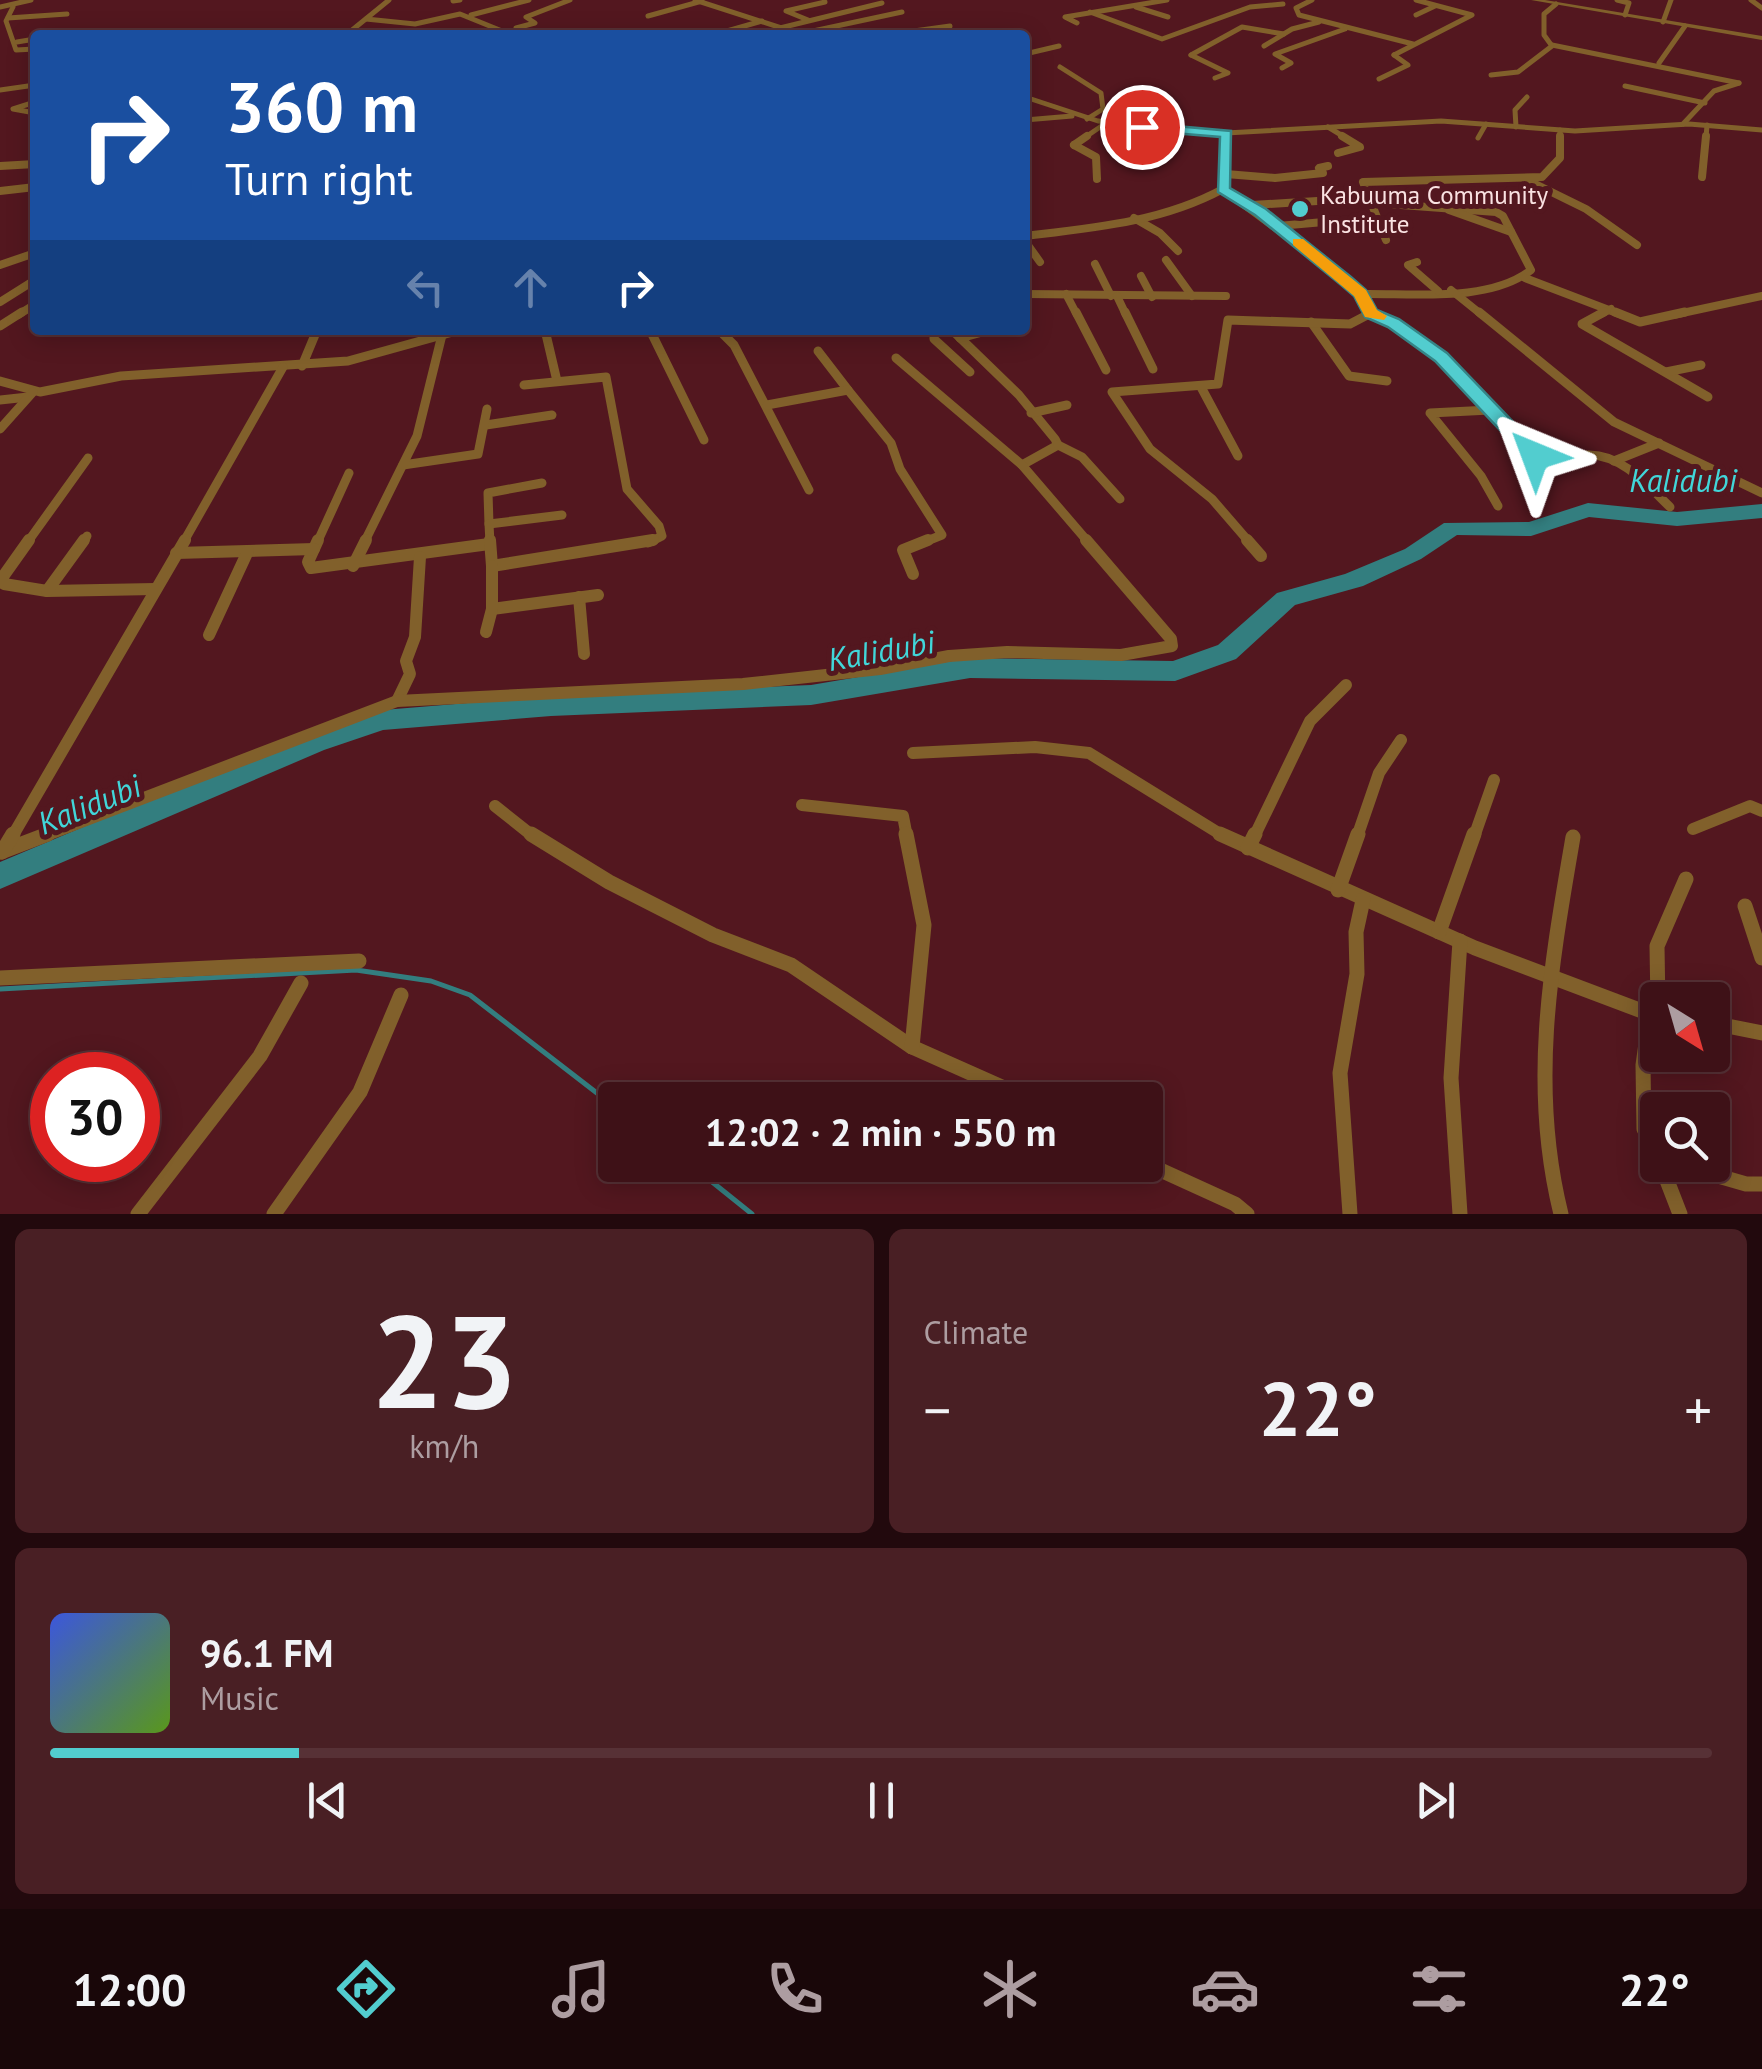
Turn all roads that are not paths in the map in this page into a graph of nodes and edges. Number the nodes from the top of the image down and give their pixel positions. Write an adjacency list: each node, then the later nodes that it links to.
1 (31, 0): 21 (street)
2 (389, 0): 33 (street)
3 (529, 0): 27 (street)
4 (570, 0): 41 (street)
5 (700, 0): 29 (street); 35 (street)
6 (1168, 0): 18 (street)
7 (1270, 0): 16 (street)
8 (1312, 0): 22 (street)
9 (1416, 0): 19 (street)
10 (1534, 0): 17 (street)
11 (1617, 0): 30 (street)
12 (1671, 0): 37 (street)
13 (1751, 0): 23 (street)
14 (825, 2): 34 (street)
15 (882, 3): 34 (street)
16 (1284, 4): 22 (street); 25 (street)
17 (1556, 4): 30 (street); 55 (street)
18 (1132, 5): 25 (street); 31 (street)
19 (1435, 6): 28 (street); 54 (street)
20 (0, 7): 21 (street)
21 (13, 7): 32 (street)
22 (1296, 8): 36 (street)
23 (1762, 8)
24 (902, 12): 48 (street)
25 (1090, 12): 38 (street)
26 (67, 14): 32 (street)
27 (471, 15): 33 (street); 45 (street)
28 (1416, 15)
29 (648, 16)
30 (1626, 16): 37 (street)
31 (1168, 17)
32 (8, 18): 53 (street)
33 (366, 20): 44 (street)
34 (808, 20): 42 (street)
35 (762, 21): 42 (street); 46 (street)
36 (1319, 22): 43 (street); 50 (street)
37 (1662, 22): 40 (street)
38 (1077, 23)
39 (950, 26): 49 (street)
40 (1685, 26): 51 (street); 60 (street)
41 (516, 28)
42 (780, 28): 47 (street)
43 (1345, 29): 54 (street); 62 (street)
44 (353, 30)
45 (501, 30)
46 (731, 30)
47 (787, 30)
48 (819, 30)
49 (921, 30)
50 (1284, 34): 57 (street); 64 (street)
51 (1762, 38)
52 (30, 40): 53 (street)
53 (17, 42): 58 (street)
54 (1413, 44): 65 (street)
55 (1552, 45): 60 (street); 63 (street)
56 (1059, 46): 59 (street)
57 (1264, 46)
58 (30, 49)
59 (1030, 53)
60 (1659, 63): 71 (street)
61 (1060, 67): 75 (street)
62 (1282, 68)
63 (1491, 75)
64 (1215, 78)
65 (1380, 79)
66 (30, 86): 68 (street)
67 (1625, 86): 71 (street)
68 (0, 90)
69 (1527, 96): 83 (street)
70 (1030, 98): 74 (street)
71 (1705, 103): 79 (street)
72 (30, 104): 73 (street)
73 (30, 112)
74 (1076, 116): 75 (street); 76 (street)
75 (1087, 119): 77 (street)
76 (1030, 120)
77 (1106, 123): 81 (street); 95 (street)
78 (1486, 124): 82 (street); 83 (street); 87 (street)
79 (1684, 124): 80 (street); 84 (street)
80 (1707, 126): 85 (street); 94 (street)
81 (1142, 127): 86 (street); 88 (street)
82 (1328, 127): 86 (street); 89 (street)
83 (1516, 127): 84 (street)
84 (1560, 130): 96 (street)
85 (1762, 130)
86 (1226, 133): 93 (street)
87 (1478, 139)
88 (1124, 144)
89 (1338, 153)
90 (30, 164): 91 (street)
91 (0, 166)
92 (1328, 166): 93 (street)
93 (1226, 174): 98 (street)
94 (1702, 177)
95 (1097, 179)
96 (1527, 180): 100 (street); 110 (street)
97 (30, 188): 99 (street)
98 (1222, 190): 101 (street); 103 (street)
99 (0, 191)
100 (1374, 204): 101 (street); 102 (street); 108 (street)
101 (1249, 205): 105 (street)
102 (1446, 208): 106 (street); 106 (street)
103 (1134, 218): 107 (street); 111 (street)
104 (1324, 222): 105 (street)
105 (1278, 226): 125 (street)
106 (1511, 232): 119 (street)
107 (1030, 237)
108 (1386, 240)
109 (1030, 241): 114 (street)
110 (1636, 245)
111 (1178, 251)
112 (30, 255): 117 (street)
113 (1166, 260): 127 (street)
114 (1040, 262)
115 (1417, 262): 122 (street)
116 (1095, 264): 126 (street)
117 (0, 265)
118 (1141, 276): 130 (street)
119 (1525, 278): 121 (street); 133 (street)
120 (30, 282): 131 (street)
121 (1451, 290): 122 (street); 175 (street)
122 (1438, 291): 125 (street)
123 (1030, 294): 124 (street)
124 (1066, 294): 126 (street); 152 (street)
125 (1361, 294): 134 (street)
126 (1114, 296): 130 (street); 151 (street)
127 (1192, 296): 128 (street); 130 (street)
128 (1226, 296)
129 (1762, 296): 133 (street)
130 (1152, 297)
131 (0, 302)
132 (30, 307): 136 (street)
133 (1610, 309): 154 (street)
134 (1370, 313): 135 (street); 169 (street)
135 (1311, 322): 157 (street); 161 (street)
136 (0, 326)
137 (315, 335): 149 (street)
138 (408, 335): 145 (street)
139 (442, 335): 145 (street); 181 (street)
140 (547, 335): 155 (street)
141 (652, 335): 174 (street)
142 (724, 335): 166 (street)
143 (934, 335): 153 (street)
144 (957, 335): 170 (street)
145 (407, 344): 149 (street)
146 (818, 351): 162 (street)
147 (896, 358): 180 (street)
148 (1701, 364): 154 (street)
149 (302, 366): 150 (street)
150 (283, 367): 163 (street); 195 (street)
151 (1154, 369)
152 (1106, 370)
153 (970, 372)
154 (1666, 372): 158 (street)
155 (557, 380): 159 (street); 199 (street)
156 (0, 381): 163 (street)
157 (1387, 381)
158 (1686, 383): 160 (street); 164 (street)
159 (524, 386)
160 (1666, 386)
161 (1202, 387): 177 (street); 196 (street)
162 (848, 390): 166 (street); 200 (street)
163 (30, 394): 165 (street); 173 (street)
164 (1708, 397)
165 (0, 400)
166 (767, 404): 184 (street)
167 (1067, 404): 170 (street)
168 (487, 408): 172 (street)
169 (1490, 410): 179 (street); 187 (street)
170 (1031, 413): 176 (street)
171 (552, 416): 172 (street)
172 (486, 425): 181 (street)
173 (0, 429)
174 (704, 440)
175 (1659, 443): 179 (street); 185 (street)
176 (1058, 445): 180 (street); 186 (street)
177 (1238, 456)
178 (88, 458): 202 (street)
179 (1614, 460): 188 (street)
180 (1022, 465): 210 (street)
181 (403, 466): 198 (street)
182 (348, 472): 193 (street)
183 (542, 482): 190 (street)
184 (809, 490)
185 (1762, 492)
186 (1120, 499)
187 (1498, 506)
188 (1670, 507)
189 (562, 514): 190 (street)
190 (489, 524): 192 (street)
191 (87, 536): 202 (street)
192 (489, 544): 197 (street); 199 (street)
193 (314, 549): 194 (street); 198 (street)
194 (248, 550): 195 (street); 207 (street)
195 (176, 553): 201 (street)
196 (1261, 556)
197 (420, 557): 198 (street); 210 (street)
198 (353, 566)
199 (492, 566): 205 (street)
200 (913, 574)
201 (154, 589): 202 (street); 220 (street)
202 (47, 591)
203 (598, 595): 204 (street)
204 (579, 597): 205 (street); 208 (street)
205 (492, 609): 206 (street)
206 (486, 632)
207 (209, 635)
208 (584, 654)
209 (1346, 685): 219 (street)
210 (396, 701): 220 (street)
211 (1401, 740): 222 (street)
212 (914, 753): 219 (street)
213 (1494, 780): 225 (street)
214 (495, 806): 237 (street)
215 (802, 806): 237 (street)
216 (1762, 811): 217 (street)
217 (1692, 829)
218 (1573, 836): 229 (street)
219 (1248, 848): 222 (street)
220 (1, 854)
221 (1686, 879): 231 (street)
222 (1338, 890): 223 (street)
223 (1363, 900): 225 (street); 246 (street)
224 (1745, 906): 227 (street)
225 (1439, 932): 226 (street)
226 (1460, 941): 229 (street); 247 (street)
227 (1762, 958)
228 (358, 961): 230 (street)
229 (1550, 976): 234 (street); 248 (street)
230 (0, 978)
231 (1658, 982)
232 (301, 983): 243 (street)
233 (400, 995): 244 (street)
234 (1640, 1010)
235 (1730, 1026): 236 (street)
236 (1762, 1032)
237 (912, 1048): 238 (street)
238 (989, 1082)
239 (1163, 1171): 245 (street)
240 (1730, 1179): 242 (street)
241 (1668, 1182): 249 (street)
242 (1762, 1184)
243 (138, 1214)
244 (274, 1214)
245 (1247, 1214)
246 (1350, 1214)
247 (1460, 1214)
248 (1561, 1214)
249 (1680, 1214)

